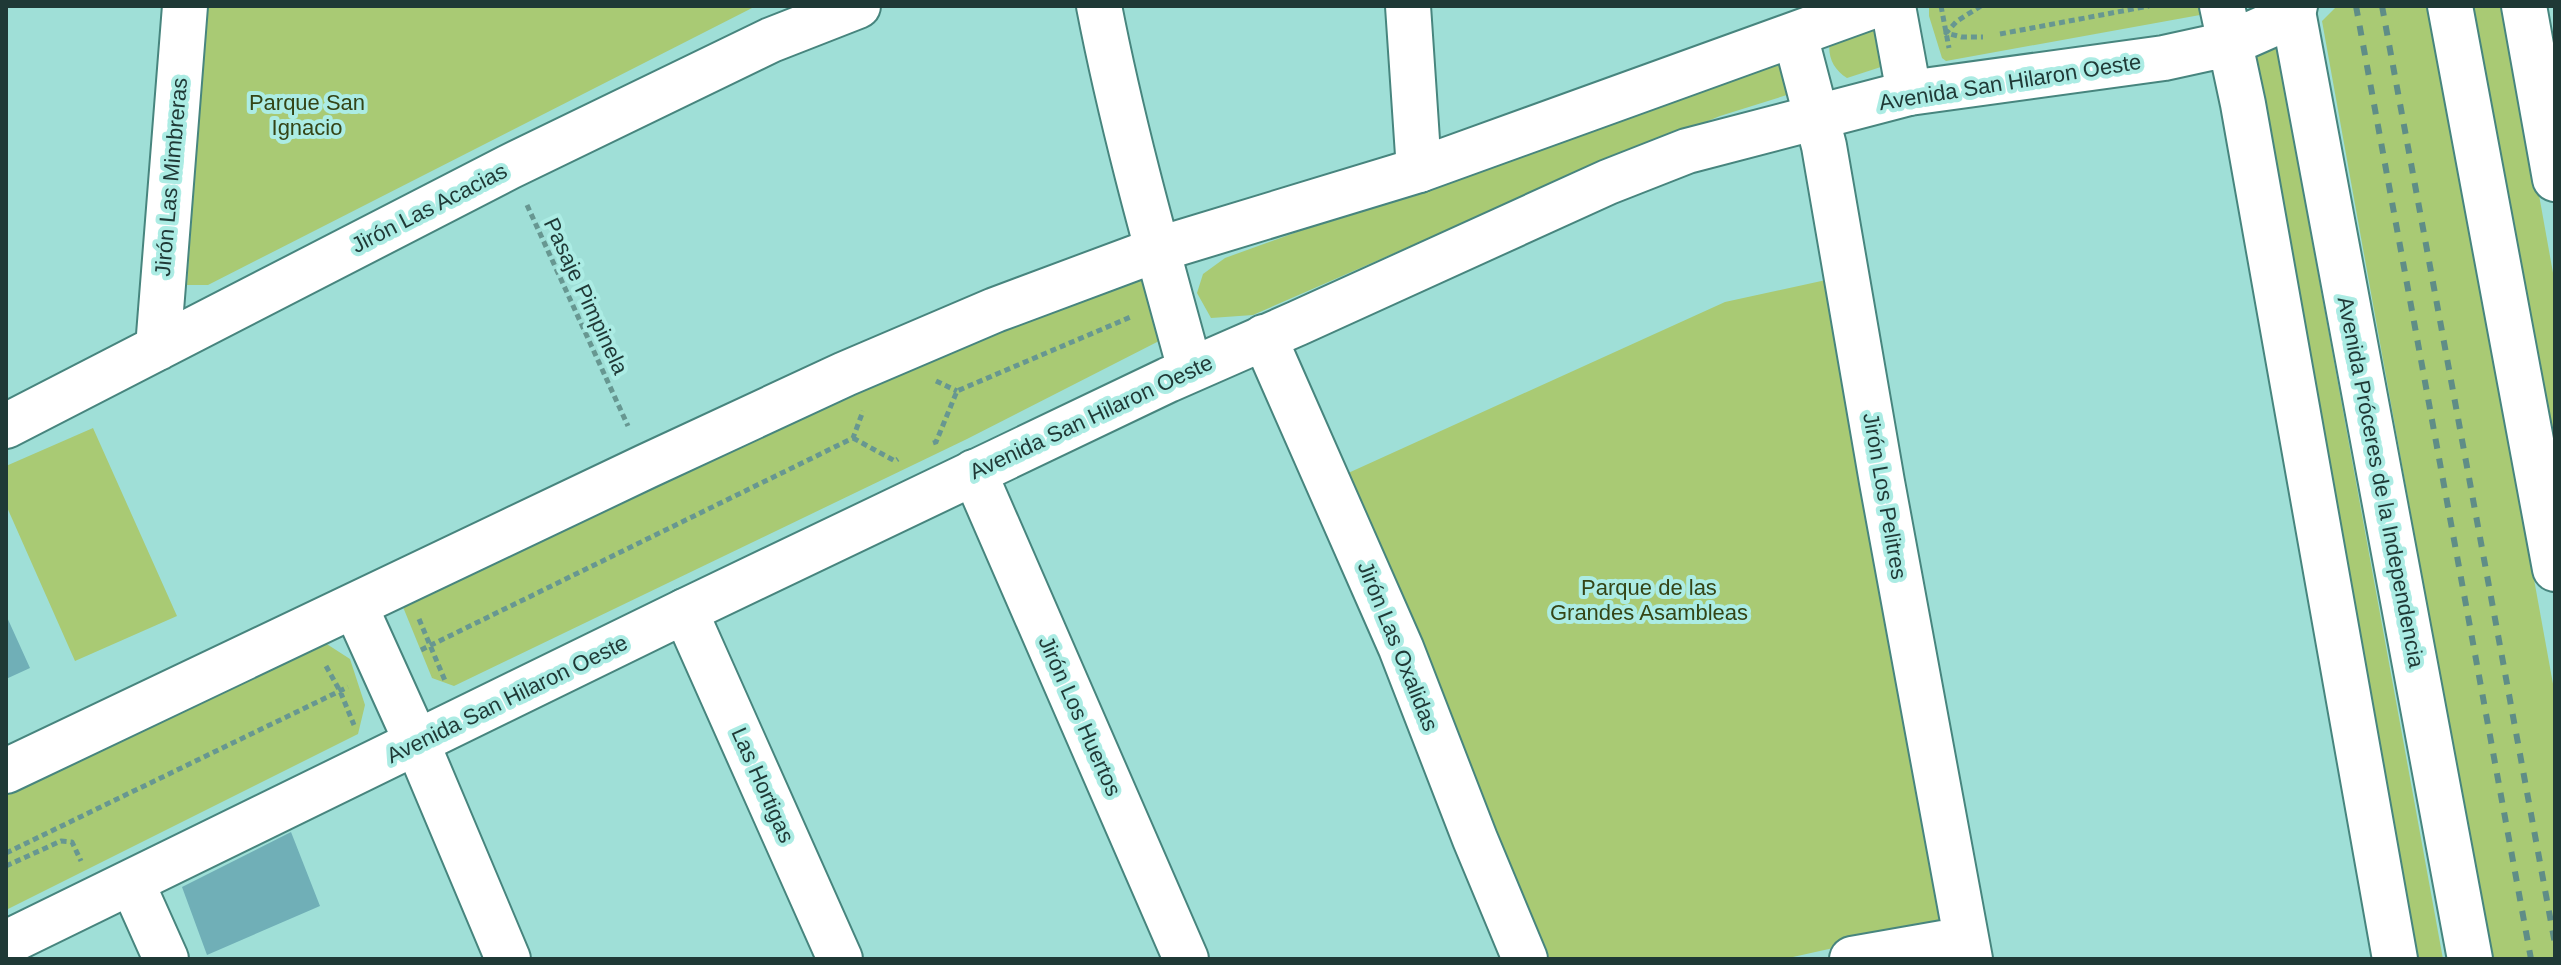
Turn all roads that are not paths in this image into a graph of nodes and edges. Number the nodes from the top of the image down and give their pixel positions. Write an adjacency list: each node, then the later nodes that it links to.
1 (185, 6): 19 (street, Jirón Las Mimbreras)
2 (858, 6): 10 (street, Jirón Las Acacias)
3 (1099, 6): 17 (street)
4 (1408, 6): 15 (street)
5 (1873, 6): 12 (street)
6 (1893, 6): 13 (street)
7 (2450, 6): 23 (street)
8 (2524, 6): 16 (street)
9 (2293, 7): 11 (street, Avenida San Hilaron Oeste); 38 (street, Avenida Próceres de la Independencia)
10 (770, 23): 19 (street, Jirón Las Acacias)
11 (2225, 25): 13 (street, Avenida San Hilaron Oeste); 37 (street)
12 (1795, 35): 14 (street, Jirón Los Pelitres); 15 (street)
13 (1909, 93): 14 (street, Avenida San Hilaron Oeste)
14 (1818, 116): 18 (street, Avenida San Hilaron Oeste); 30 (street, Jirón Los Pelitres)
15 (1419, 170): 17 (street)
16 (2555, 179)
17 (1156, 250): 20 (street); 24 (street)
18 (1264, 337): 20 (street, Avenida San Hilaron Oeste); 35 (street, Jirón Las Oxalidas)
19 (158, 348): 21 (street, Jirón Las Acacias)
20 (1190, 369): 22 (street, Avenida San Hilaron Oeste)
21 (6, 426)
22 (974, 472): 25 (street, Avenida San Hilaron Oeste); 34 (street, Jirón Los Huertos)
23 (2555, 569)
24 (355, 606): 26 (street); 27 (street)
25 (685, 611): 26 (street, Avenida San Hilaron Oeste); 33 (street, Las Hortigas)
26 (417, 743): 28 (street, Avenida San Hilaron Oeste); 32 (street)
27 (6, 771)
28 (132, 883): 29 (street, Avenida San Hilaron Oeste); 31 (street)
29 (6, 943)
30 (1968, 949): 36 (street)
31 (166, 959)
32 (508, 959)
33 (840, 959)
34 (1186, 959)
35 (1525, 959)
36 (1852, 959)
37 (2395, 959)
38 (2470, 959)

